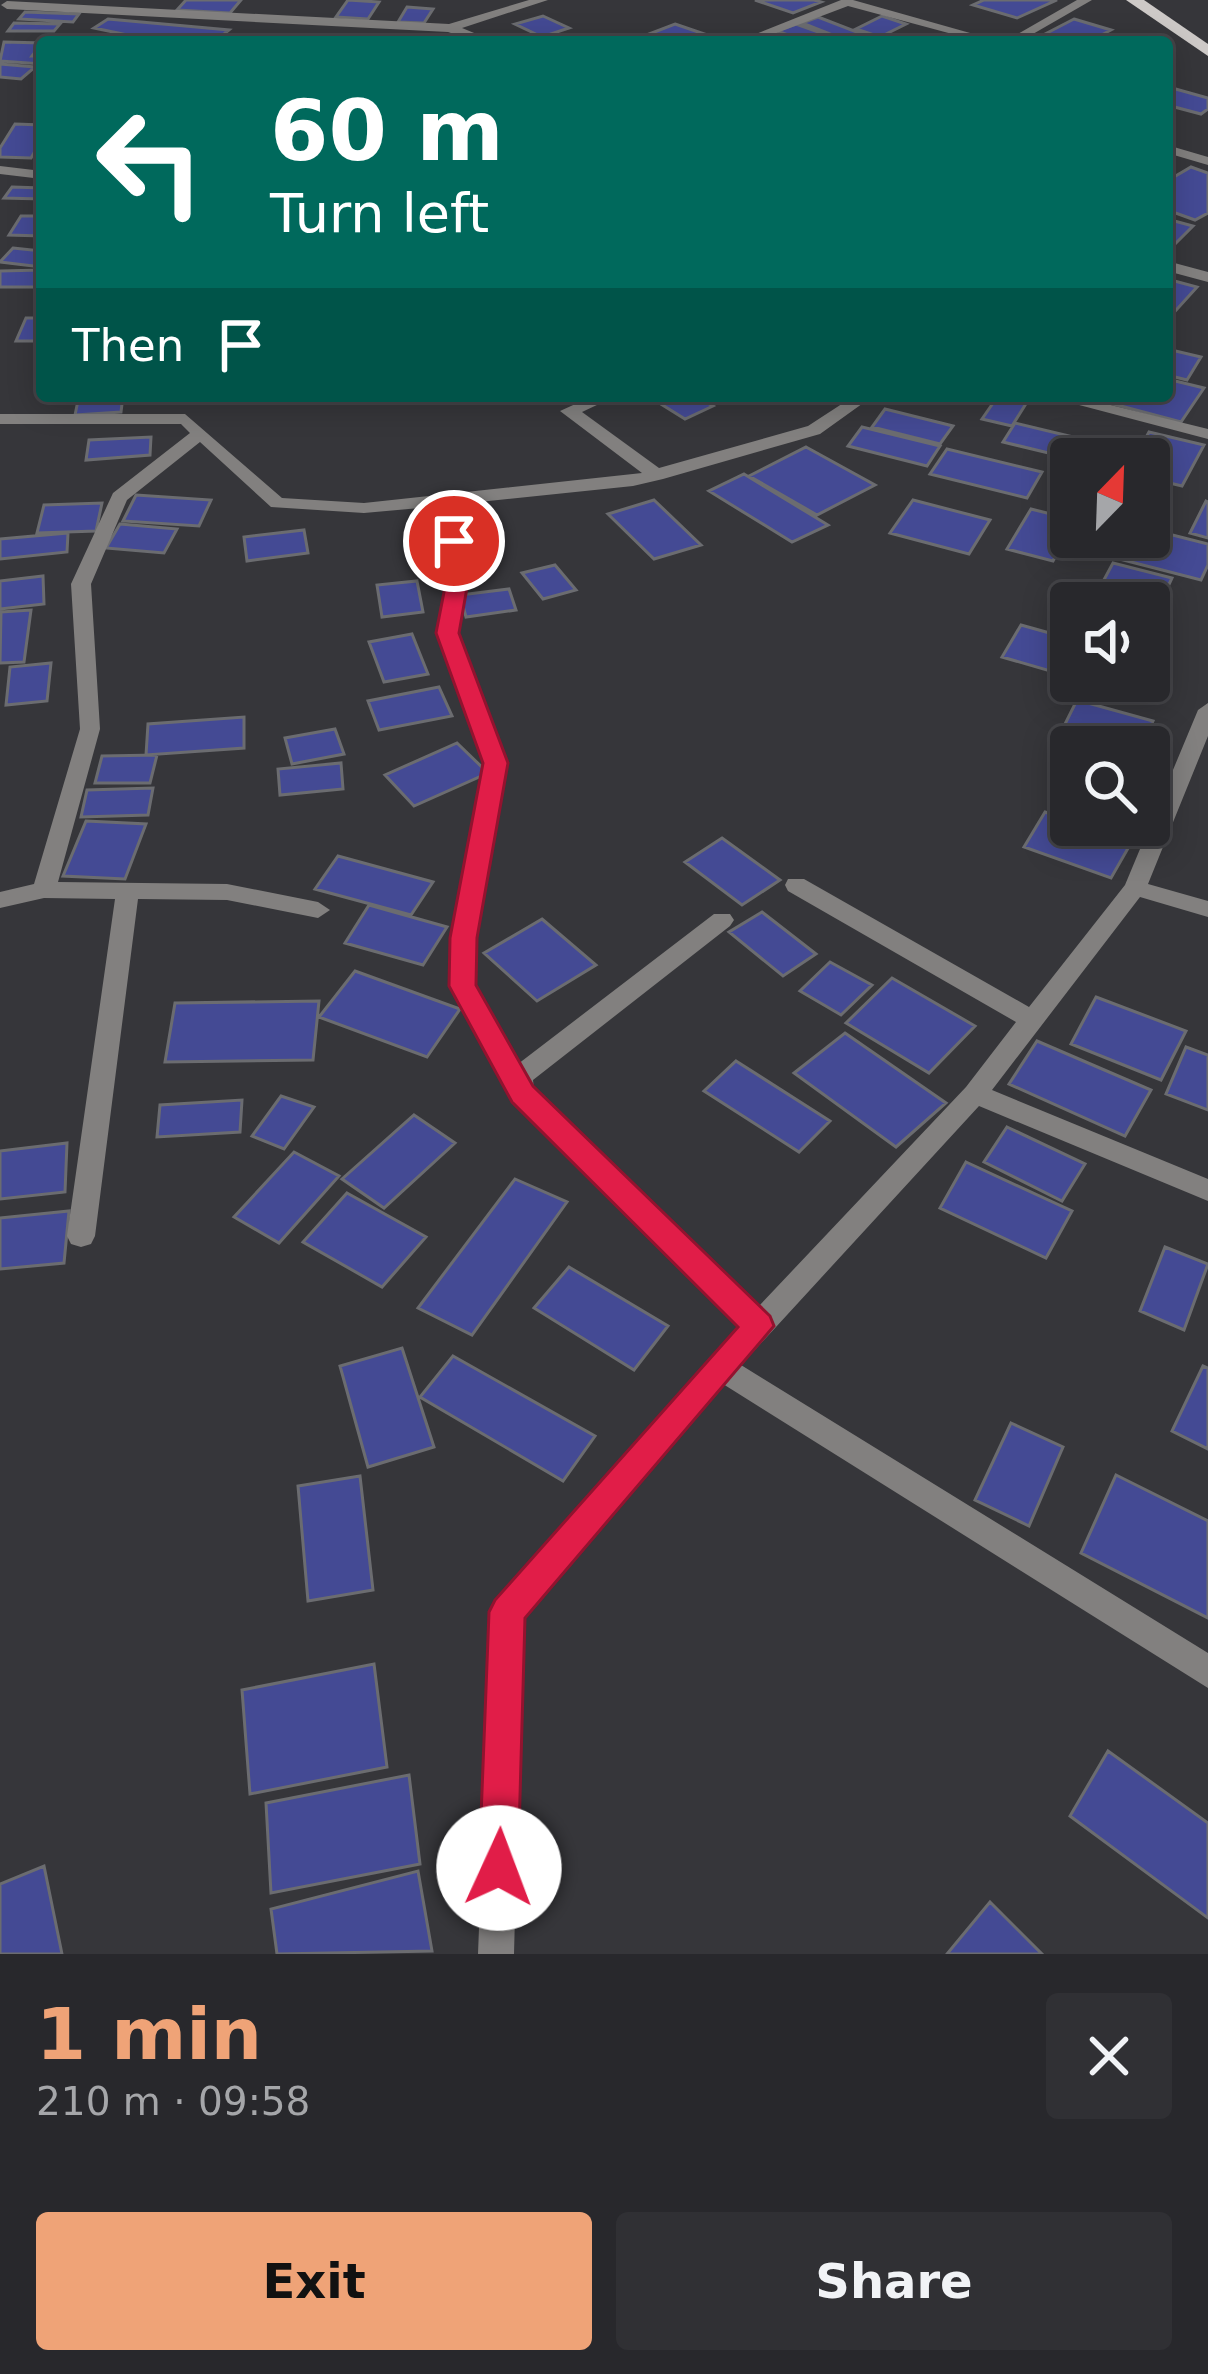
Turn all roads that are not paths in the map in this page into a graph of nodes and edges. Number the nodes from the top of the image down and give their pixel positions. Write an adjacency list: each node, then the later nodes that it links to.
1 (542, 0): 5 (street)
2 (1086, 0): 10 (street)
3 (1134, 0): 11 (main road)
4 (6, 7): 5 (street)
5 (450, 28): 6 (street); 7 (street)
6 (433, 36)
7 (473, 36)
8 (758, 36): 9 (street)
9 (974, 36)
10 (1021, 36)
11 (1208, 50)
12 (1173, 150): 13 (street)
13 (1208, 161)
14 (0, 170): 15 (street)
15 (36, 174)
16 (1173, 268): 17 (street)
17 (1208, 277)
18 (592, 402): 24 (street)
19 (856, 402): 24 (street)
20 (1077, 402): 22 (street)
21 (0, 419): 23 (street)
22 (1208, 434)
23 (198, 435): 25 (street); 30 (street)
24 (656, 475): 25 (street)
25 (451, 500): 36 (street)
26 (1208, 710): 28 (street)
27 (796, 885): 35 (street)
28 (1135, 888): 32 (street); 35 (street)
29 (128, 889): 30 (street); 33 (street); 39 (street)
30 (44, 890): 31 (street)
31 (0, 900)
32 (1208, 909)
33 (319, 910)
34 (722, 920): 36 (street)
35 (1032, 1020): 37 (street)
36 (523, 1094): 40 (street)
37 (975, 1094): 38 (street); 40 (street)
38 (1208, 1190)
39 (81, 1236)
40 (758, 1326): 41 (street)
41 (720, 1367): 42 (street); 43 (street)
42 (1208, 1672)
43 (496, 1954)

